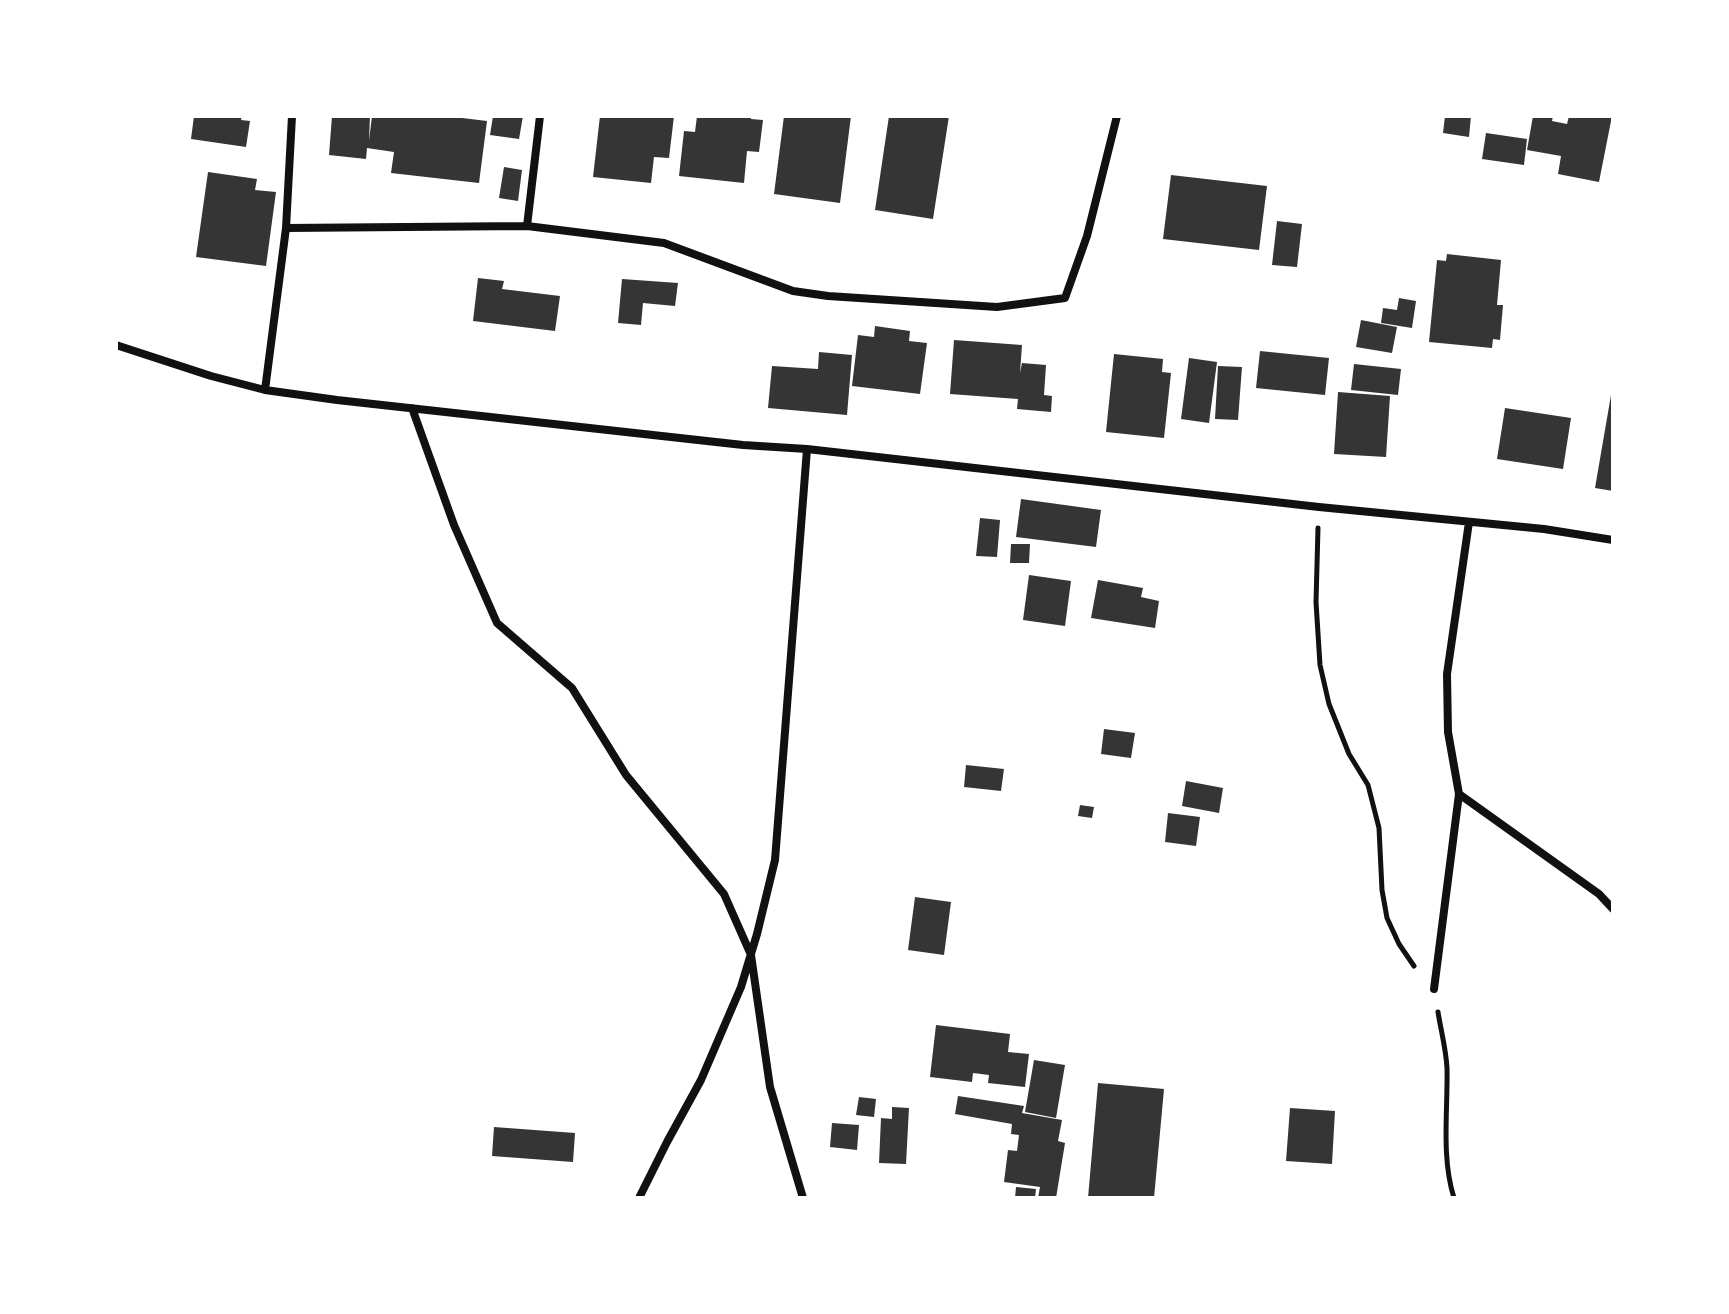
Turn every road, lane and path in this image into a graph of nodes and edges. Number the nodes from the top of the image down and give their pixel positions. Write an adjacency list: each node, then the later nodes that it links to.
1 (292, 116): 5 (street)
2 (540, 116): 4 (street)
3 (1117, 116): 4 (street)
4 (527, 226): 5 (street)
5 (286, 228): 7 (street)
6 (116, 345): 7 (street)
7 (265, 390): 8 (street)
8 (412, 408): 9 (street); 15 (street)
9 (807, 449): 10 (street); 15 (street)
10 (1319, 507): 11 (street); 16 (path)
11 (1469, 522): 12 (street); 13 (street)
12 (1613, 540)
13 (1459, 794): 14 (street); 16 (street)
14 (1613, 909)
15 (751, 955): 17 (street); 18 (street)
16 (1434, 989): 19 (path)
17 (639, 1198)
18 (803, 1198)
19 (1454, 1198)

